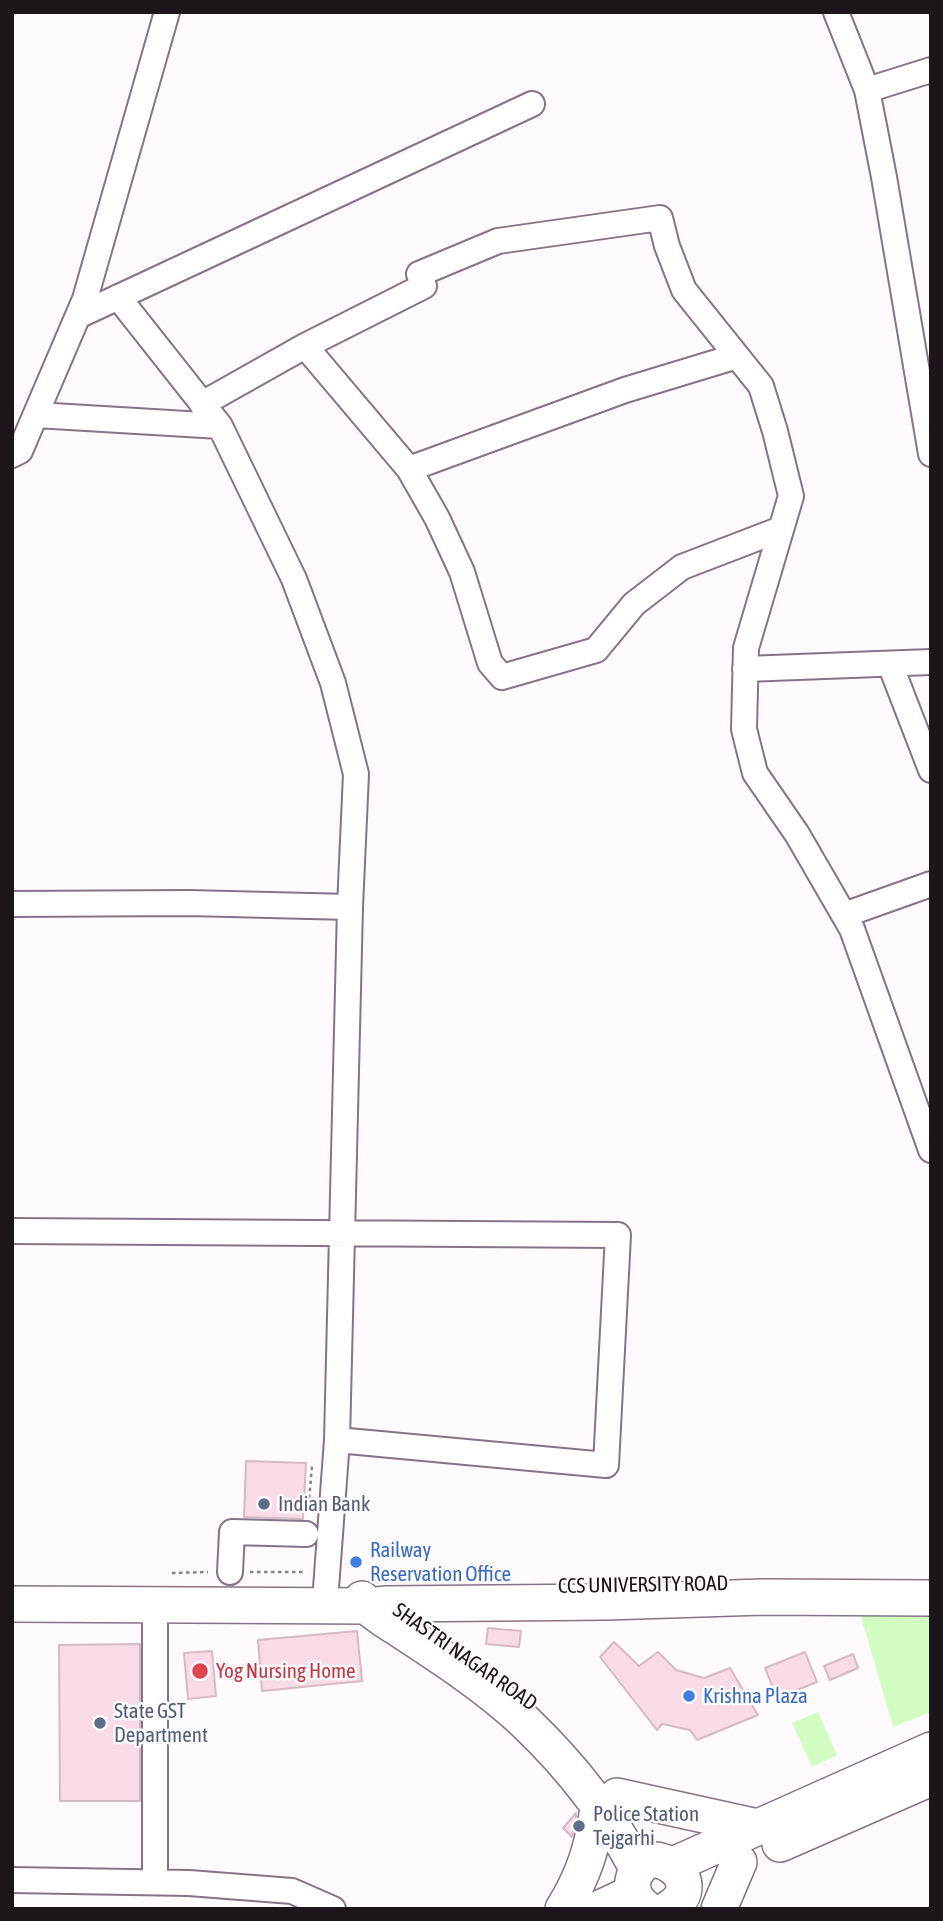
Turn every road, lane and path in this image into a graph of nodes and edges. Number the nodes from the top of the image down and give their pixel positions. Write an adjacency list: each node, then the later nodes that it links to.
1 (167, 12): 7 (street)
2 (836, 12): 4 (street)
3 (931, 70): 4 (street)
4 (867, 90): 13 (street)
5 (532, 104): 6 (street)
6 (118, 297): 7 (street); 10 (street)
7 (78, 316): 11 (street)
8 (305, 346): 9 (street); 10 (street); 15 (street)
9 (737, 356): 15 (street); 16 (street)
10 (202, 404): 12 (street)
11 (36, 415): 12 (street); 14 (street)
12 (220, 426): 23 (street)
13 (931, 454)
14 (12, 455)
15 (410, 469): 16 (street)
16 (781, 528): 19 (street)
17 (931, 662): 18 (street)
18 (890, 664): 19 (street); 20 (street)
19 (745, 669): 24 (street)
20 (931, 770)
21 (931, 884): 24 (street)
22 (12, 904): 23 (street)
23 (350, 907): 27 (street)
24 (844, 915): 25 (street)
25 (931, 1150)
26 (12, 1231): 27 (street)
27 (342, 1233): 28 (street); 28 (street)
28 (337, 1440): 35 (street)
29 (312, 1466): 30 (path)
30 (306, 1534): 31 (street)
31 (230, 1572)
32 (931, 1583): 34 (highway, CCS UNIVERSITY ROAD)
33 (12, 1586): 35 (highway, CCS UNIVERSITY ROAD)
34 (763, 1590): 35 (highway, CCS UNIVERSITY ROAD); 36 (highway, CCS UNIVERSITY ROAD)
35 (361, 1595): 38 (highway, CCS UNIVERSITY ROAD); 41 (highway, SHASTRI NAGAR ROAD)
36 (931, 1598)
37 (12, 1604): 38 (highway, CCS UNIVERSITY ROAD)
38 (155, 1604): 45 (street)
39 (931, 1750): 42 (highway)
40 (931, 1778): 43 (highway)
41 (608, 1802): 42 (highway); 46 (highway, SHASTRI NAGAR ROAD); 48 (highway)
42 (758, 1827): 46 (highway)
43 (739, 1862): 46 (highway); 50 (highway)
44 (12, 1880): 45 (street)
45 (155, 1882): 47 (street)
46 (657, 1892): 49 (main road)
47 (333, 1909)
48 (563, 1909)
49 (592, 1909)
50 (719, 1909)

